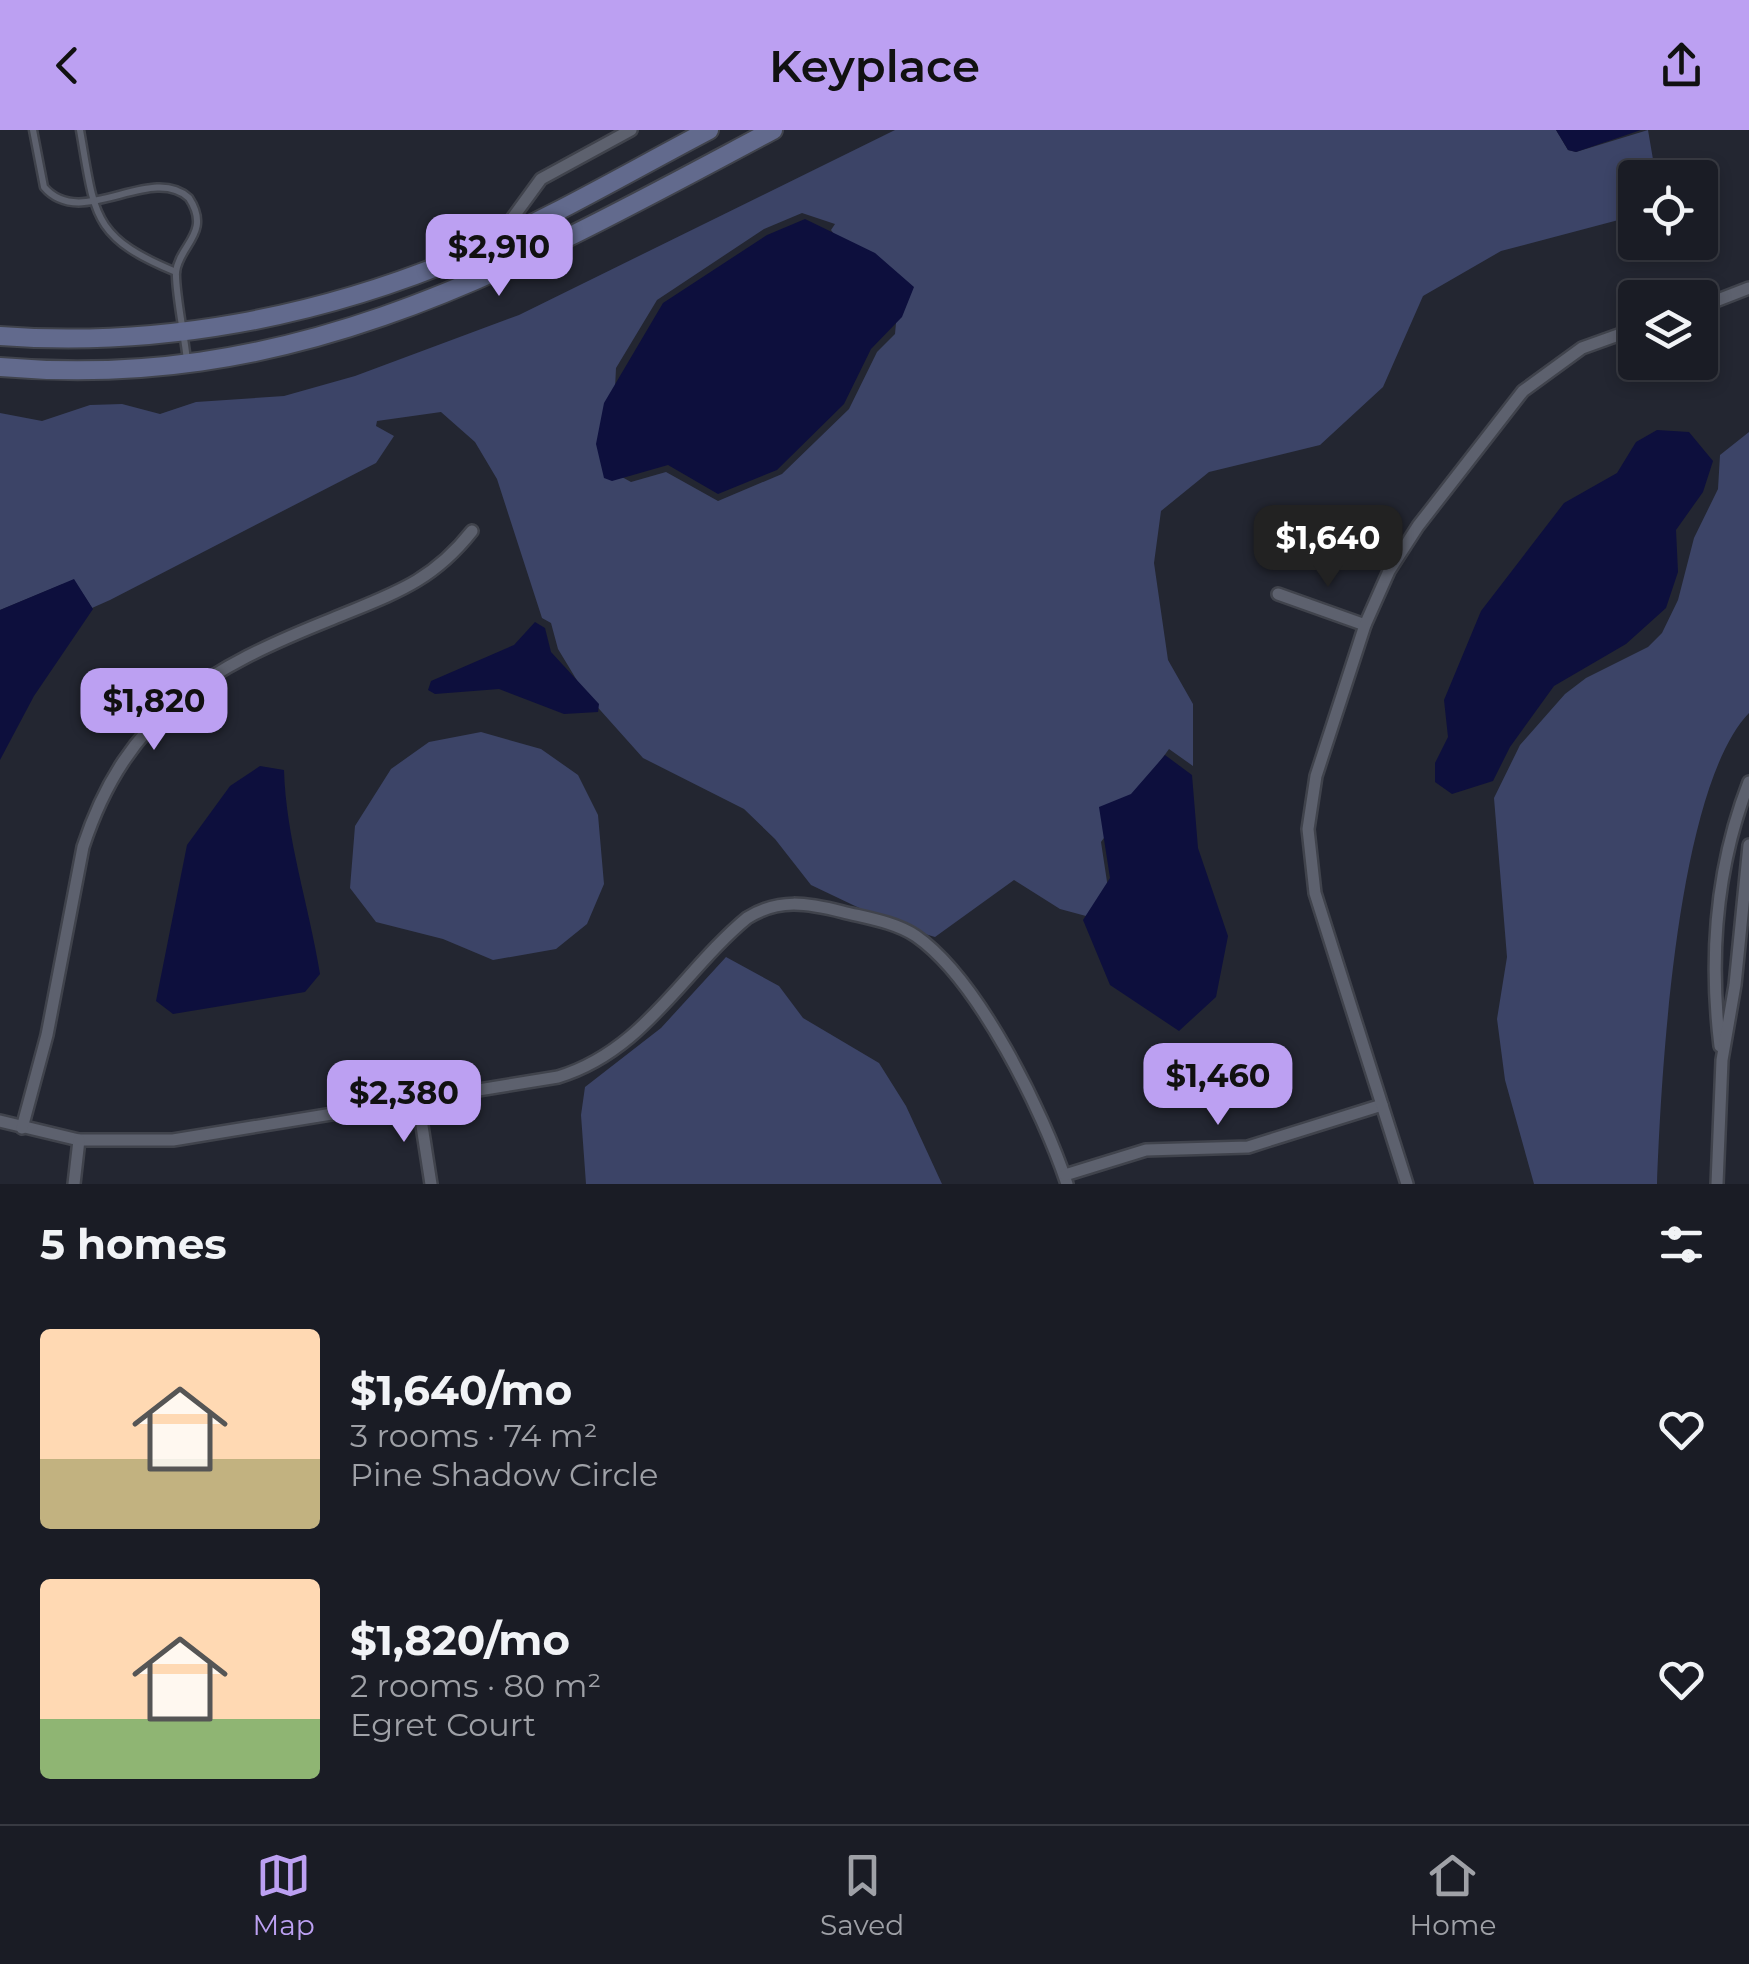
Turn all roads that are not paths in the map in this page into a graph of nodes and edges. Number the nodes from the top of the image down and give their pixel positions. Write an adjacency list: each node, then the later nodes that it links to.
1 (33, 130): 6 (lane)
2 (80, 130): 6 (lane)
3 (631, 130): 7 (street)
4 (709, 130): 7 (main road)
5 (772, 130): 14 (main road)
6 (92, 200): 8 (lane); 8 (lane)
7 (495, 242): 11 (main road)
8 (176, 272): 11 (lane)
9 (1749, 288): 10 (street)
10 (1718, 301)
11 (184, 331): 12 (main road); 14 (lane)
12 (0, 336)
13 (1618, 336): 18 (street)
14 (187, 362): 15 (main road)
15 (0, 366)
16 (472, 531): 25 (street)
17 (1278, 594): 18 (street)
18 (1364, 625): 23 (street)
19 (1749, 782): 21 (street)
20 (1749, 844): 21 (street)
21 (1722, 1060): 31 (street)
22 (418, 1100): 26 (street); 27 (street); 29 (street)
23 (1382, 1106): 27 (street); 30 (street)
24 (0, 1121): 25 (street)
25 (22, 1128): 26 (street)
26 (78, 1140): 28 (street)
27 (1066, 1180)
28 (74, 1184)
29 (431, 1184)
30 (1407, 1184)
31 (1717, 1184)

